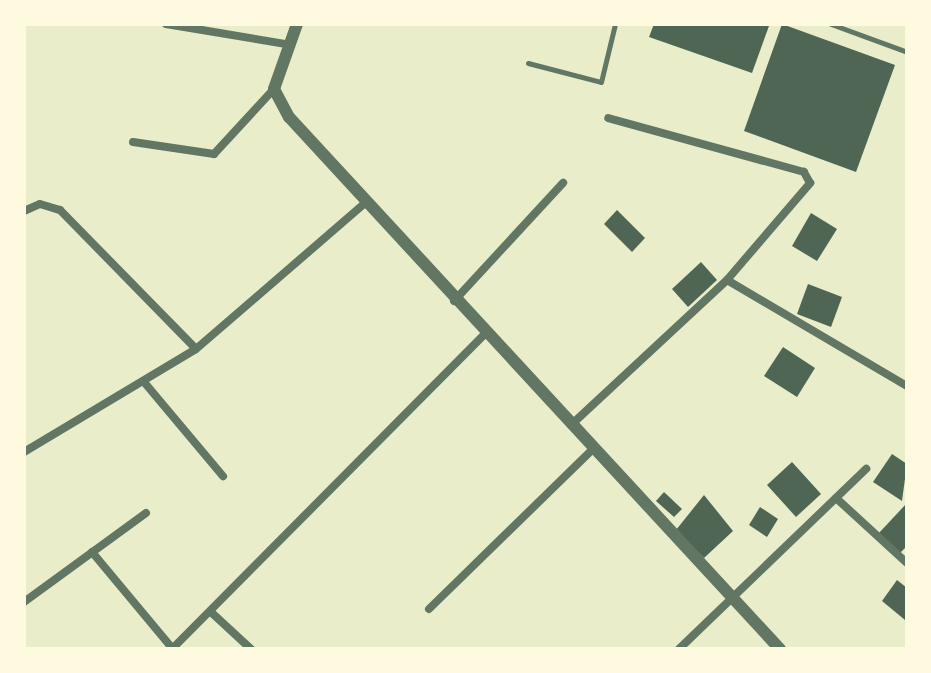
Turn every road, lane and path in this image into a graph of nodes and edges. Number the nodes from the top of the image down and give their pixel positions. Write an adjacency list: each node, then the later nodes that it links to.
1 (166, 24): 5 (street)
2 (297, 24): 5 (street)
3 (615, 24): 7 (lane)
4 (831, 24): 6 (lane)
5 (286, 44): 8 (street)
6 (907, 52)
7 (528, 63)
8 (274, 89): 10 (street); 12 (street)
9 (608, 118): 14 (street)
10 (133, 142)
11 (563, 183): 15 (street)
12 (363, 205): 15 (street); 17 (street)
13 (24, 211): 17 (street)
14 (727, 280): 19 (street); 20 (street)
15 (453, 301): 16 (street)
16 (484, 335): 20 (street); 32 (street)
17 (196, 349): 18 (street)
18 (144, 382): 22 (street); 24 (street)
19 (907, 386)
20 (571, 425): 21 (street)
21 (594, 448): 29 (street); 31 (street)
22 (24, 452)
23 (866, 469): 25 (street)
24 (223, 476)
25 (836, 498): 28 (street); 29 (street)
26 (146, 513): 27 (street)
27 (92, 552): 30 (street); 33 (street)
28 (907, 563)
29 (728, 600): 35 (street); 36 (street)
30 (24, 602)
31 (429, 609)
32 (212, 613): 33 (street); 34 (street)
33 (172, 649)
34 (251, 649)
35 (679, 649)
36 (780, 649)

